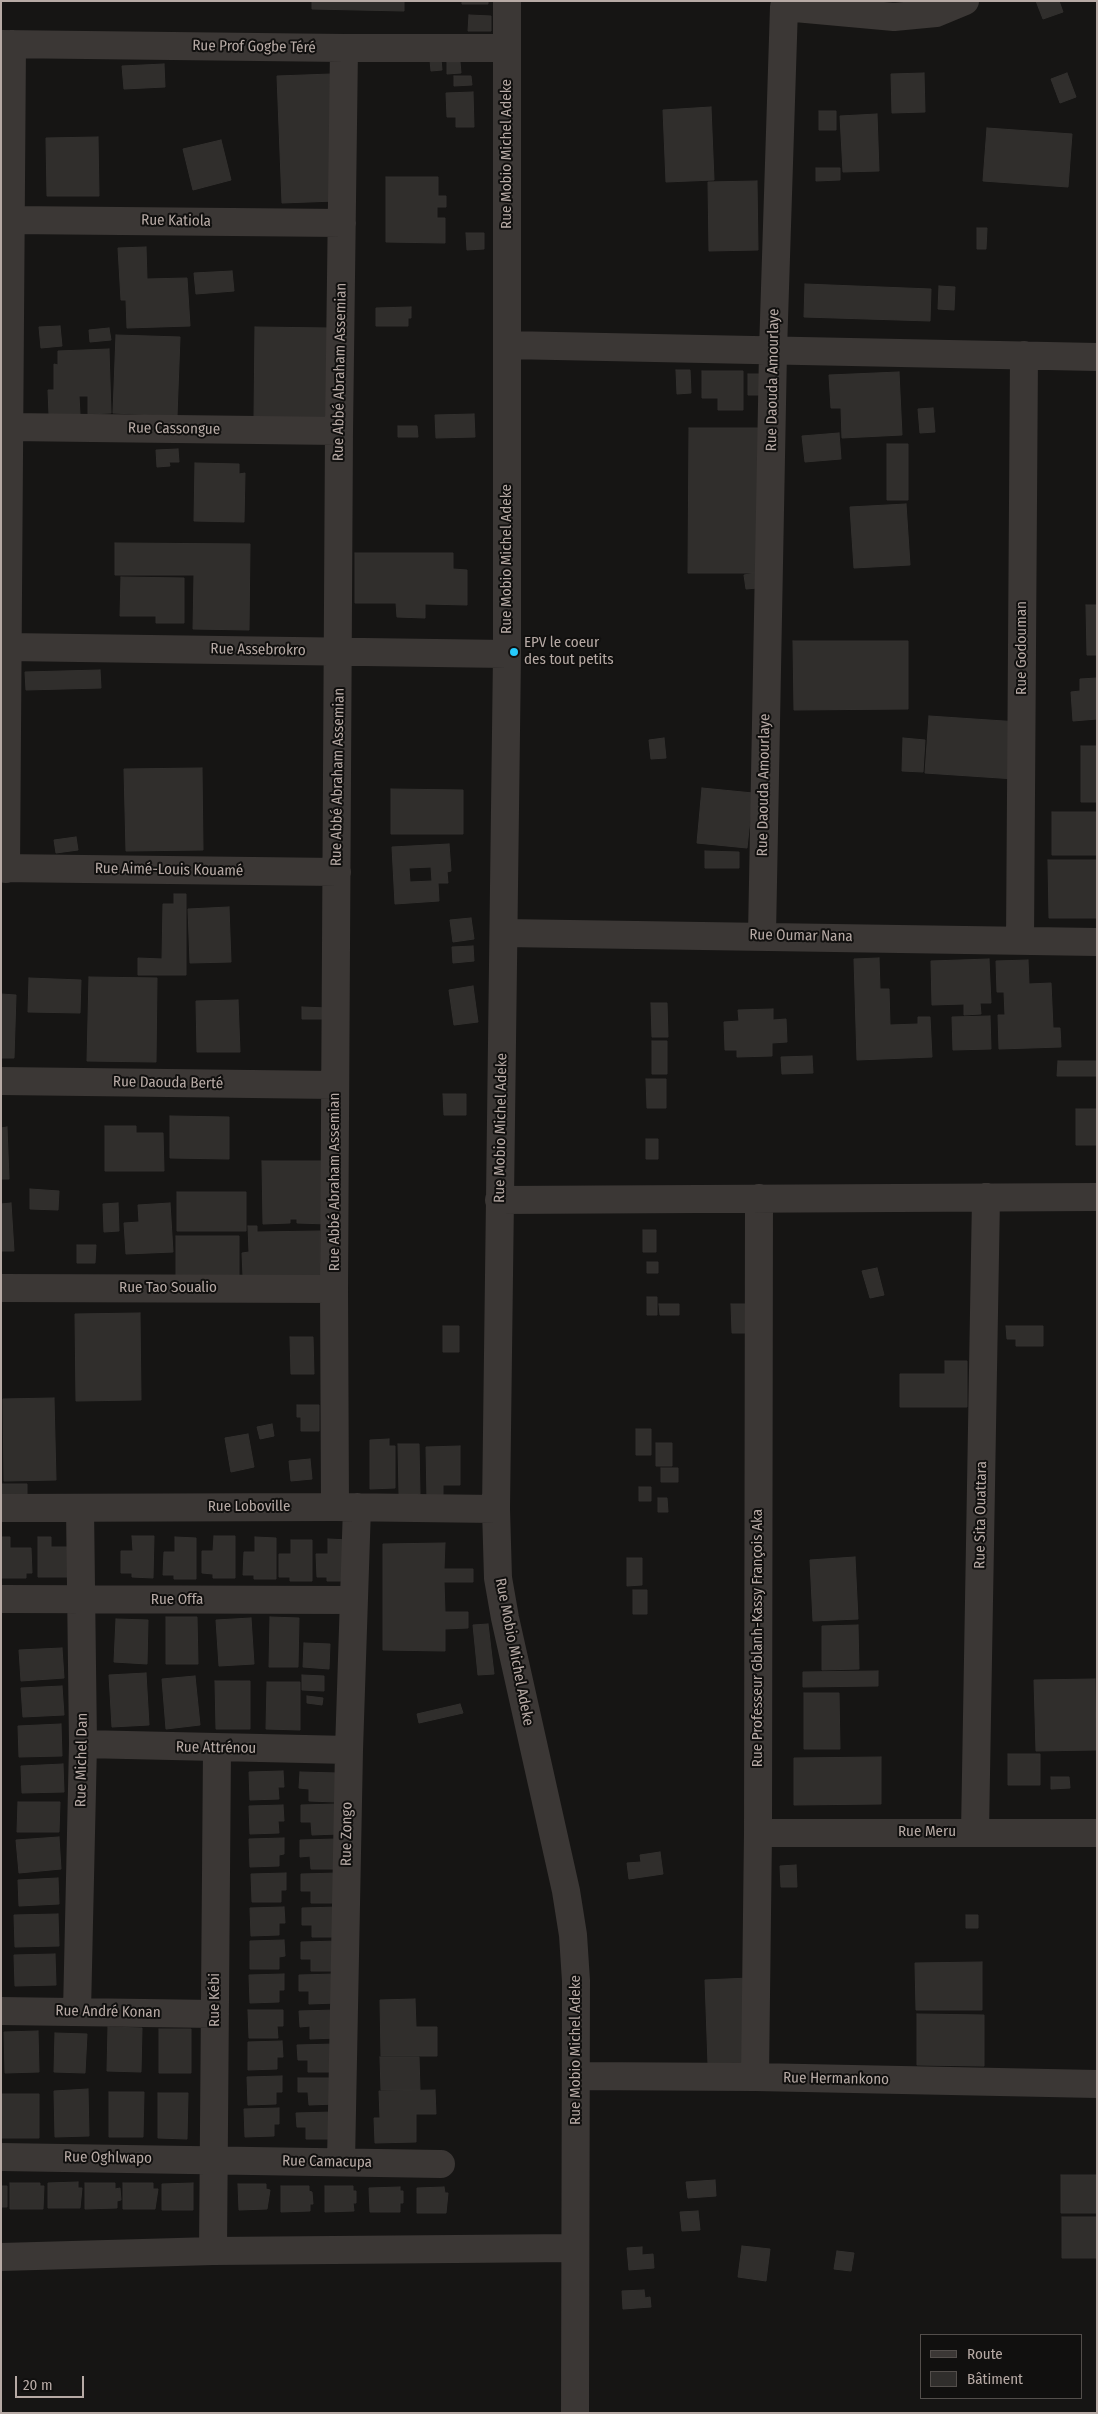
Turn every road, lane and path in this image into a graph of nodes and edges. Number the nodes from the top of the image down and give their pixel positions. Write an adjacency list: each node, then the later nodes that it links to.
1 (507, 1): 5 (street, Rue Mobio Michel Adeke)
2 (964, 1): 9 (street, Rue Daouda Amourlaye)
3 (7, 44): 4 (street, Rue Prof Gogbe Téré); 6 (street)
4 (344, 48): 5 (street, Rue Prof Gogbe Téré); 7 (street, Rue Abbé Abraham Assemian)
5 (506, 48): 8 (street, Rue Mobio Michel Adeke)
6 (11, 220): 7 (street, Rue Katiola); 12 (street)
7 (342, 223): 13 (street, Rue Abbé Abraham Assemian)
8 (508, 345): 9 (street); 16 (street, Rue Mobio Michel Adeke)
9 (773, 351): 10 (street); 20 (street, Rue Daouda Amourlaye)
10 (1024, 355): 11 (street); 21 (street, Rue Godouman)
11 (1097, 356)
12 (10, 427): 13 (street, Rue Cassongue); 14 (street)
13 (339, 431): 15 (street, Rue Abbé Abraham Assemian)
14 (8, 646): 15 (street, Rue Assebrokro); 17 (street)
15 (339, 651): 16 (street, Rue Assebrokro); 18 (street, Rue Abbé Abraham Assemian)
16 (508, 654): 19 (street, Rue Mobio Michel Adeke)
17 (3, 868): 18 (street, Rue Aimé-Louis Kouamé)
18 (337, 872): 24 (street, Rue Abbé Abraham Assemian)
19 (505, 933): 20 (street, Rue Oumar Nana); 28 (street, Rue Mobio Michel Adeke)
20 (762, 935): 21 (street, Rue Oumar Nana)
21 (1020, 941): 22 (street, Rue Oumar Nana)
22 (1097, 942)
23 (1, 1081): 24 (street, Rue Daouda Berté)
24 (335, 1085): 30 (street, Rue Abbé Abraham Assemian)
25 (986, 1197): 26 (street); 27 (street); 41 (street, Rue Sita Ouattara)
26 (1097, 1197)
27 (758, 1198): 28 (street); 42 (street, Rue Professeur Gblanh-Kassy François Aka)
28 (499, 1200): 34 (street, Rue Mobio Michel Adeke)
29 (1, 1288): 30 (street, Rue Tao Soualio)
30 (334, 1289): 31 (street, Rue Abbé Abraham Assemian)
31 (346, 1507): 33 (street, Rue Loboville); 34 (street, Rue Loboville); 37 (street, Rue Zongo)
32 (1, 1508): 33 (street, Rue Loboville)
33 (80, 1508): 35 (street, Rue Michel Dan)
34 (496, 1509): 47 (street, Rue Mobio Michel Adeke)
35 (81, 1599): 36 (street, Rue Offa); 37 (street, Rue Offa); 38 (street, Rue Michel Dan)
36 (1, 1600)
37 (352, 1600): 40 (street, Rue Zongo)
38 (83, 1744): 39 (street, Rue Attrénou); 45 (street, Rue Michel Dan)
39 (217, 1748): 40 (street, Rue Attrénou); 46 (street, Rue Kébi)
40 (349, 1750): 52 (street, Rue Zongo)
41 (975, 1832): 42 (street, Rue Meru); 43 (street, Rue Meru)
42 (758, 1833): 48 (street, Rue Professeur Gblanh-Kassy François Aka)
43 (1097, 1833)
44 (1, 2011): 45 (street, Rue André Konan)
45 (77, 2012): 46 (street, Rue André Konan)
46 (215, 2014): 51 (street, Rue Kébi)
47 (576, 2076): 48 (street, Rue Hermankono); 54 (street, Rue Mobio Michel Adeke)
48 (755, 2077): 49 (street, Rue Hermankono)
49 (1097, 2084)
50 (1, 2157): 51 (street, Rue Oghlwapo)
51 (214, 2159): 52 (street, Rue Camacupa); 55 (street, Rue Kébi)
52 (342, 2162): 53 (street, Rue Camacupa)
53 (441, 2164)
54 (575, 2248): 55 (street); 57 (street, Rue Mobio Michel Adeke)
55 (213, 2251): 56 (street)
56 (1, 2257)
57 (575, 2413)

